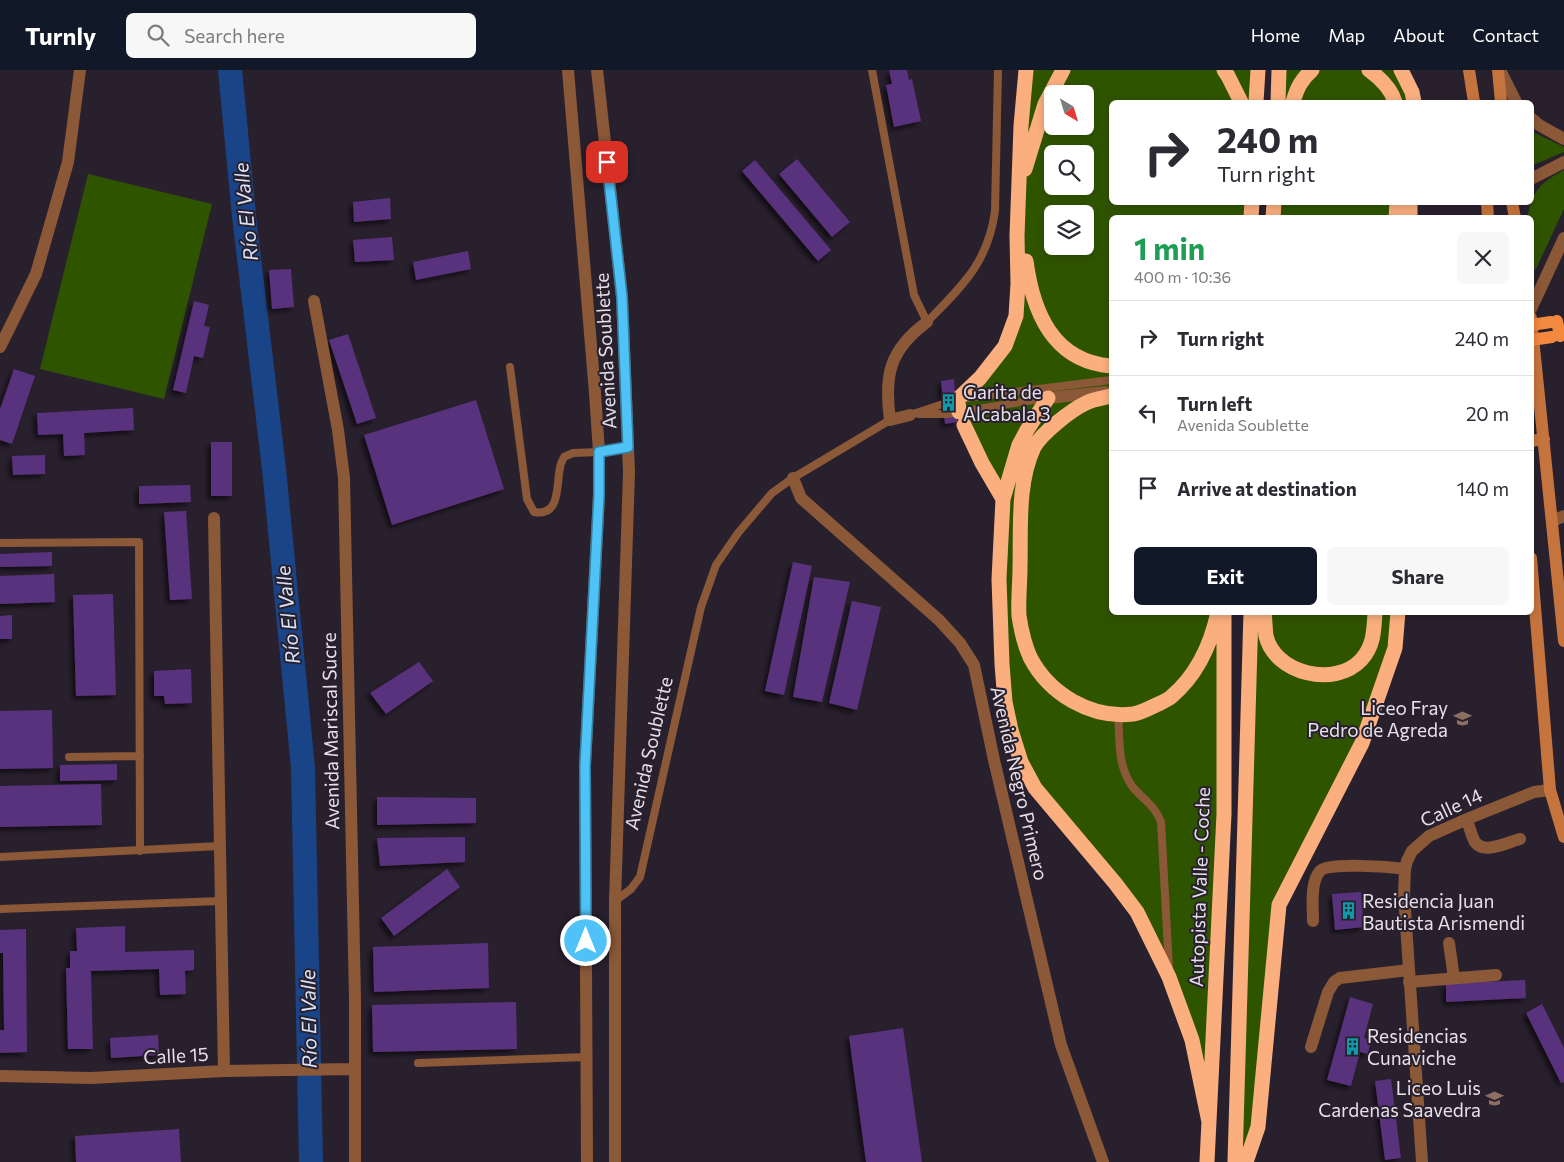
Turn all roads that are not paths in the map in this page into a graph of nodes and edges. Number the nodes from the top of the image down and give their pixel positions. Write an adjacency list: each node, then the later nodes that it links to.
1 (80, 70): 37 (street)
2 (568, 70): 50 (street)
3 (597, 70): 49 (street, Avenida Soublette)
4 (872, 70): 33 (lane)
5 (998, 70): 33 (lane)
6 (1026, 70): 45 (highway)
7 (1063, 70): 38 (highway)
8 (1224, 70): 16 (highway)
9 (1258, 70): 17 (highway)
10 (1279, 70): 18 (highway)
11 (1312, 70): 19 (highway)
12 (1369, 70): 20 (highway)
13 (1401, 70): 21 (highway)
14 (1469, 70): 22 (main road)
15 (1499, 70): 23 (main road); 24 (street)
16 (1240, 100)
17 (1256, 100)
18 (1278, 100)
19 (1294, 100)
20 (1394, 100)
21 (1414, 100)
22 (1474, 100)
23 (1501, 100)
24 (1515, 100)
25 (1534, 121): 26 (street)
26 (1564, 139)
27 (1564, 162): 28 (street)
28 (1534, 177)
29 (1564, 238): 31 (street)
30 (314, 301): 88 (street, Avenida Mariscal Sucre)
31 (1534, 303)
32 (1557, 321): 34 (main road, bridge); 35 (main road)
33 (926, 322): 47 (street)
34 (1534, 325)
35 (1560, 337): 36 (main road, bridge)
36 (1534, 340)
37 (0, 347)
38 (1109, 366)
39 (510, 367): 50 (lane)
40 (1534, 370): 48 (main road)
41 (1109, 380): 45 (lane)
42 (1109, 392): 44 (street)
43 (1109, 397): 65 (highway)
44 (1048, 398): 45 (lane); 52 (highway)
45 (960, 412): 46 (lane); 46 (lane); 52 (highway)
46 (910, 415): 47 (street, Avenida Soublette)
47 (890, 420): 51 (lane, Avenida Soublette)
48 (1538, 440): 55 (main road)
49 (628, 447): 50 (lane); 77 (street, Avenida Soublette)
50 (599, 452): 86 (street)
51 (793, 478): 77 (lane, Avenida Soublette); 95 (street, Avenida Negro Primero)
52 (1003, 499): 83 (highway)
53 (1564, 516): 55 (street)
54 (214, 518): 72 (street)
55 (1552, 521): 64 (main road)
56 (0, 543): 66 (lane)
57 (1534, 595): 68 (main road)
58 (1217, 615): 65 (highway)
59 (1224, 615): 91 (highway, Autopista Valle - Coche)
60 (1251, 615): 97 (highway)
61 (1264, 615): 62 (highway)
62 (1375, 615)
63 (1398, 615): 98 (highway)
64 (1564, 640)
65 (1118, 714): 83 (lane)
66 (140, 756): 67 (lane); 73 (lane)
67 (69, 757)
68 (1550, 790): 69 (street, Calle 14); 70 (main road)
69 (1467, 819): 71 (street); 75 (street, Calle 14)
70 (1564, 836)
71 (1520, 839)
72 (220, 846): 73 (lane); 76 (street)
73 (140, 851): 74 (lane)
74 (0, 857)
75 (1405, 869): 79 (street); 82 (street, Calle 14)
76 (221, 901): 78 (lane); 89 (street)
77 (615, 901): 94 (street, Avenida Soublette)
78 (0, 909)
79 (1313, 920)
80 (1449, 943): 84 (street)
81 (1496, 975): 84 (street)
82 (1409, 976): 84 (street); 85 (street); 99 (street, Calle 14)
83 (1169, 977): 91 (highway)
84 (1454, 978)
85 (1310, 1047)
86 (587, 1057): 87 (lane); 93 (street)
87 (418, 1063)
88 (354, 1069): 89 (street, Calle 15); 92 (street, Avenida Mariscal Sucre)
89 (224, 1071): 90 (street, Calle 15)
90 (0, 1076)
91 (1209, 1122): 96 (highway, Autopista Valle - Coche)
92 (355, 1162)
93 (588, 1162)
94 (615, 1162)
95 (1103, 1162)
96 (1207, 1162)
97 (1235, 1162)
98 (1246, 1162)
99 (1422, 1162)

